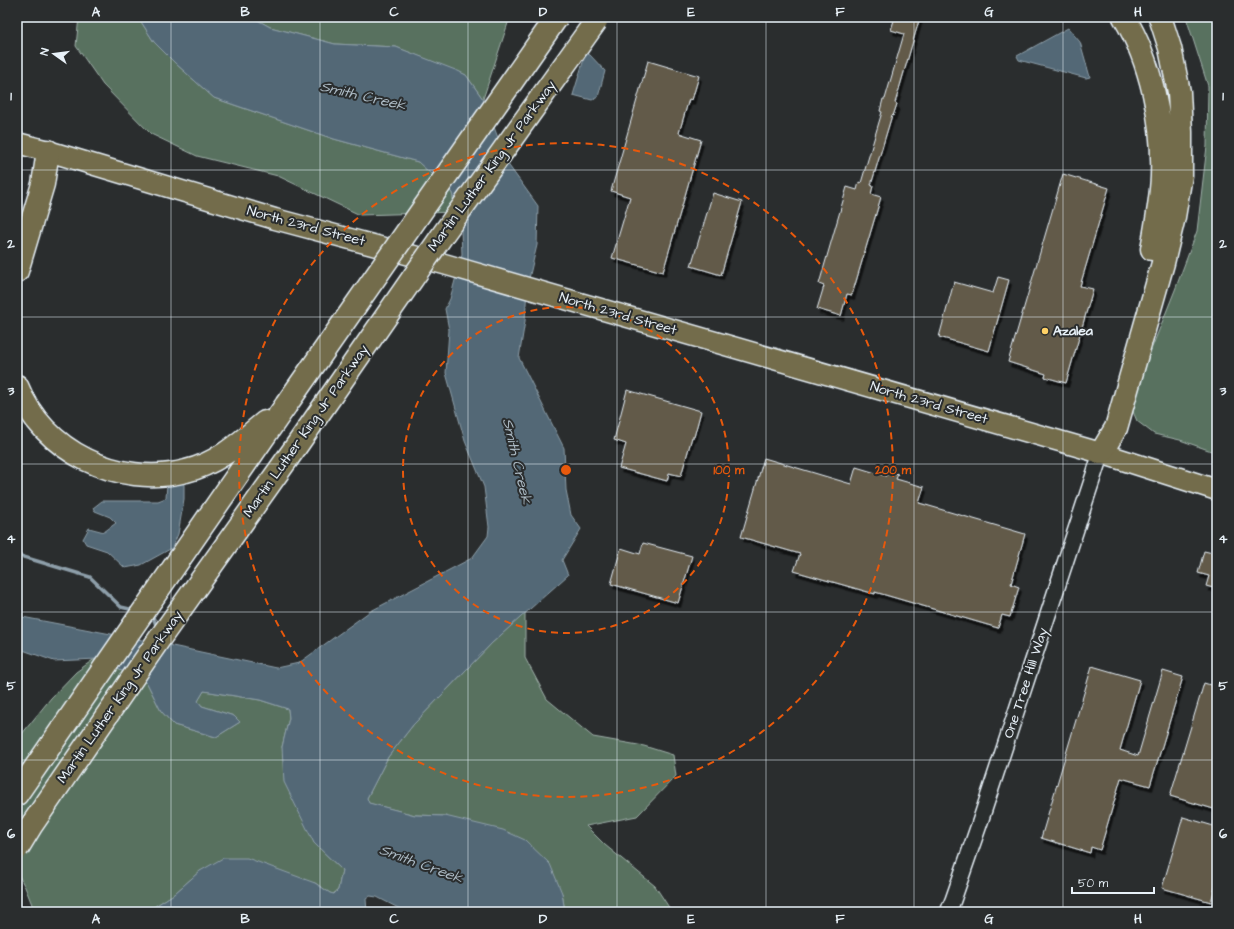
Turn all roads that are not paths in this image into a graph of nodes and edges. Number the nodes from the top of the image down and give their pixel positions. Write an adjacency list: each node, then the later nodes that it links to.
1 (557, 17): 10 (highway, Martin Luther King Jr Parkway, bridge)
2 (1124, 17): 11 (highway)
3 (1160, 17): 11 (highway)
4 (598, 18): 14 (highway, Martin Luther King Jr Parkway, bridge)
5 (17, 143): 6 (main road, North 23rd Street)
6 (48, 151): 7 (highway); 8 (highway); 11 (main road, North 23rd Street)
7 (17, 221)
8 (17, 271)
9 (17, 386): 10 (highway)
10 (286, 405): 13 (highway, Martin Luther King Jr Parkway)
11 (1102, 453): 12 (main road, North 23rd Street); 15 (street, One Tree Hill Way)
12 (1217, 490)
13 (17, 794)
14 (17, 849)
15 (948, 912)

